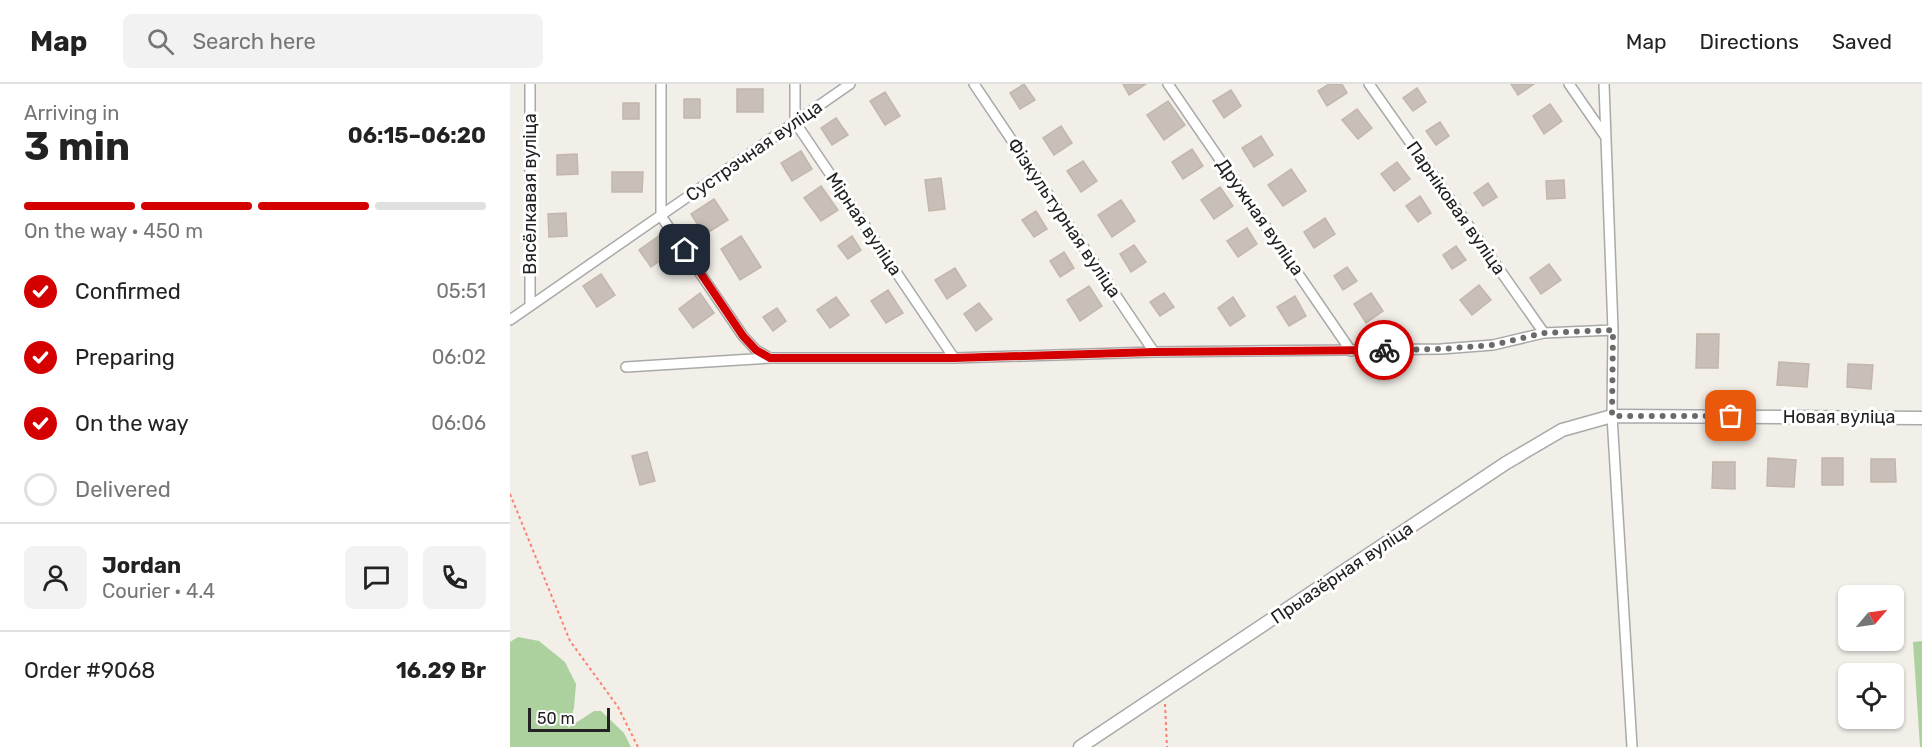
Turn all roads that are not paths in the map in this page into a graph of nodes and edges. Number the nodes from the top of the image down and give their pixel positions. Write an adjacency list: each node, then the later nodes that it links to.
1 (530, 84): 13 (street, Вясёлкавая вуліца)
2 (661, 84): 12 (street)
3 (795, 84): 10 (street)
4 (850, 84): 10 (street, Сустрэчная вуліца)
5 (974, 84): 18 (street, Фізкультурная вуліца)
6 (1168, 84): 17 (street, Дружная вуліца)
7 (1369, 84): 16 (street, Парніковая вуліца)
8 (1569, 84): 11 (street)
9 (1604, 84): 11 (street)
10 (795, 122): 12 (street, Сустрэчная вуліца); 20 (street, Мірная вуліца)
11 (1606, 137): 15 (street)
12 (661, 216): 13 (street, Сустрэчная вуліца); 19 (street)
13 (530, 304): 14 (street, Сустрэчная вуліца)
14 (510, 320)
15 (1613, 330): 16 (street); 22 (street)
16 (1544, 333): 17 (street)
17 (1351, 351): 18 (street)
18 (1154, 352): 20 (street)
19 (770, 358): 20 (street); 21 (street)
20 (954, 358)
21 (626, 367)
22 (1612, 416): 23 (street, Новая вуліца); 24 (street, Прыазёрная вуліца); 25 (street)
23 (1922, 418)
24 (1080, 747)
25 (1632, 747)

